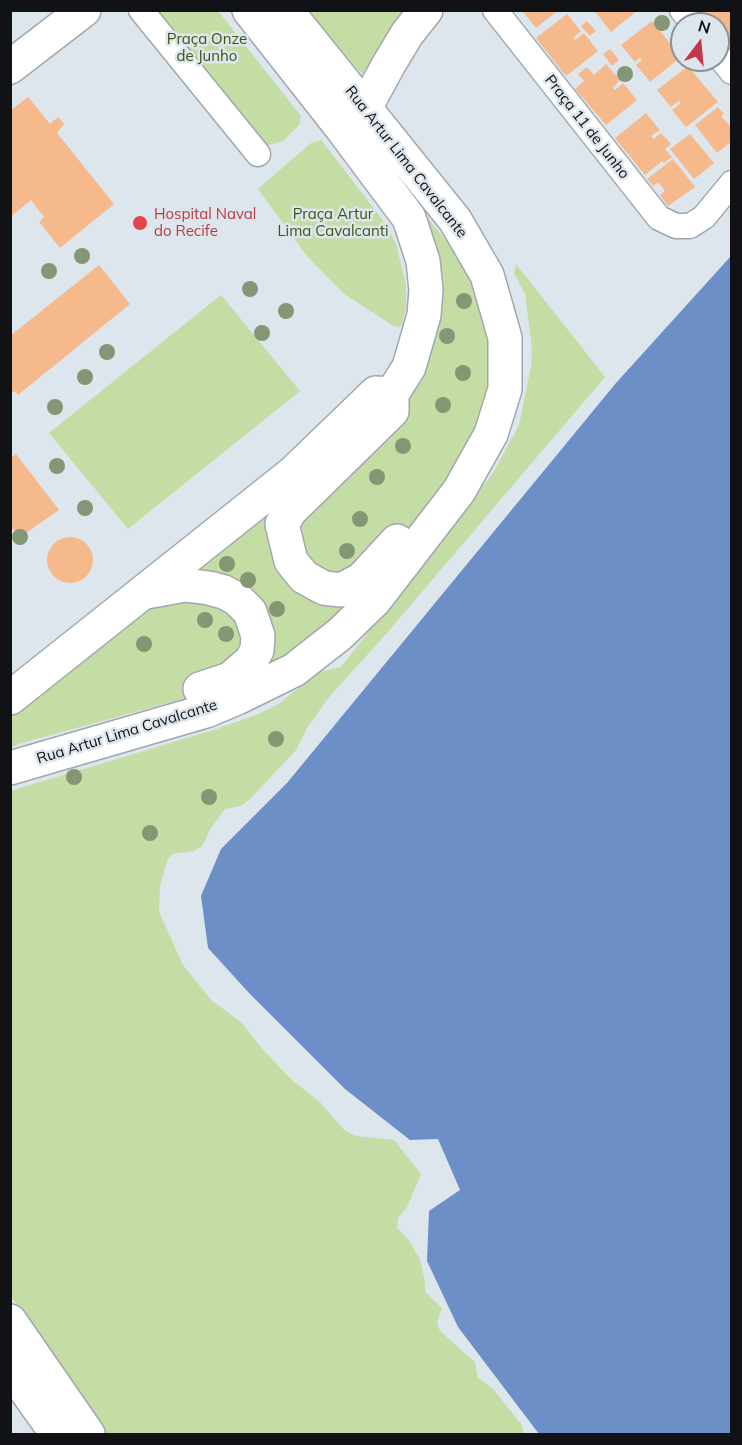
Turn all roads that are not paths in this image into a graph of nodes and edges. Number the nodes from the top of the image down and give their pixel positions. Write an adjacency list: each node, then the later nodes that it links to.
1 (84, 10): 7 (main road)
2 (141, 10): 9 (street)
3 (249, 10): 11 (main road, Rua Artur Lima Cavalcante)
4 (286, 10): 8 (main road, Rua Artur Lima Cavalcante)
5 (426, 10): 8 (main road)
6 (495, 10): 10 (street, Praça 11 de Junho)
7 (10, 67)
8 (365, 108): 12 (main road, Rua Artur Lima Cavalcante)
9 (258, 154)
10 (732, 183)
11 (392, 394): 12 (main road, Rua Artur Lima Cavalcante); 13 (main road)
12 (459, 490): 16 (main road, Rua Artur Lima Cavalcante)
13 (146, 591): 14 (main road); 15 (main road)
14 (10, 698)
15 (10, 751)
16 (10, 768)
17 (10, 1321): 20 (main road)
18 (10, 1368): 19 (main road)
19 (57, 1434)
20 (87, 1434)

